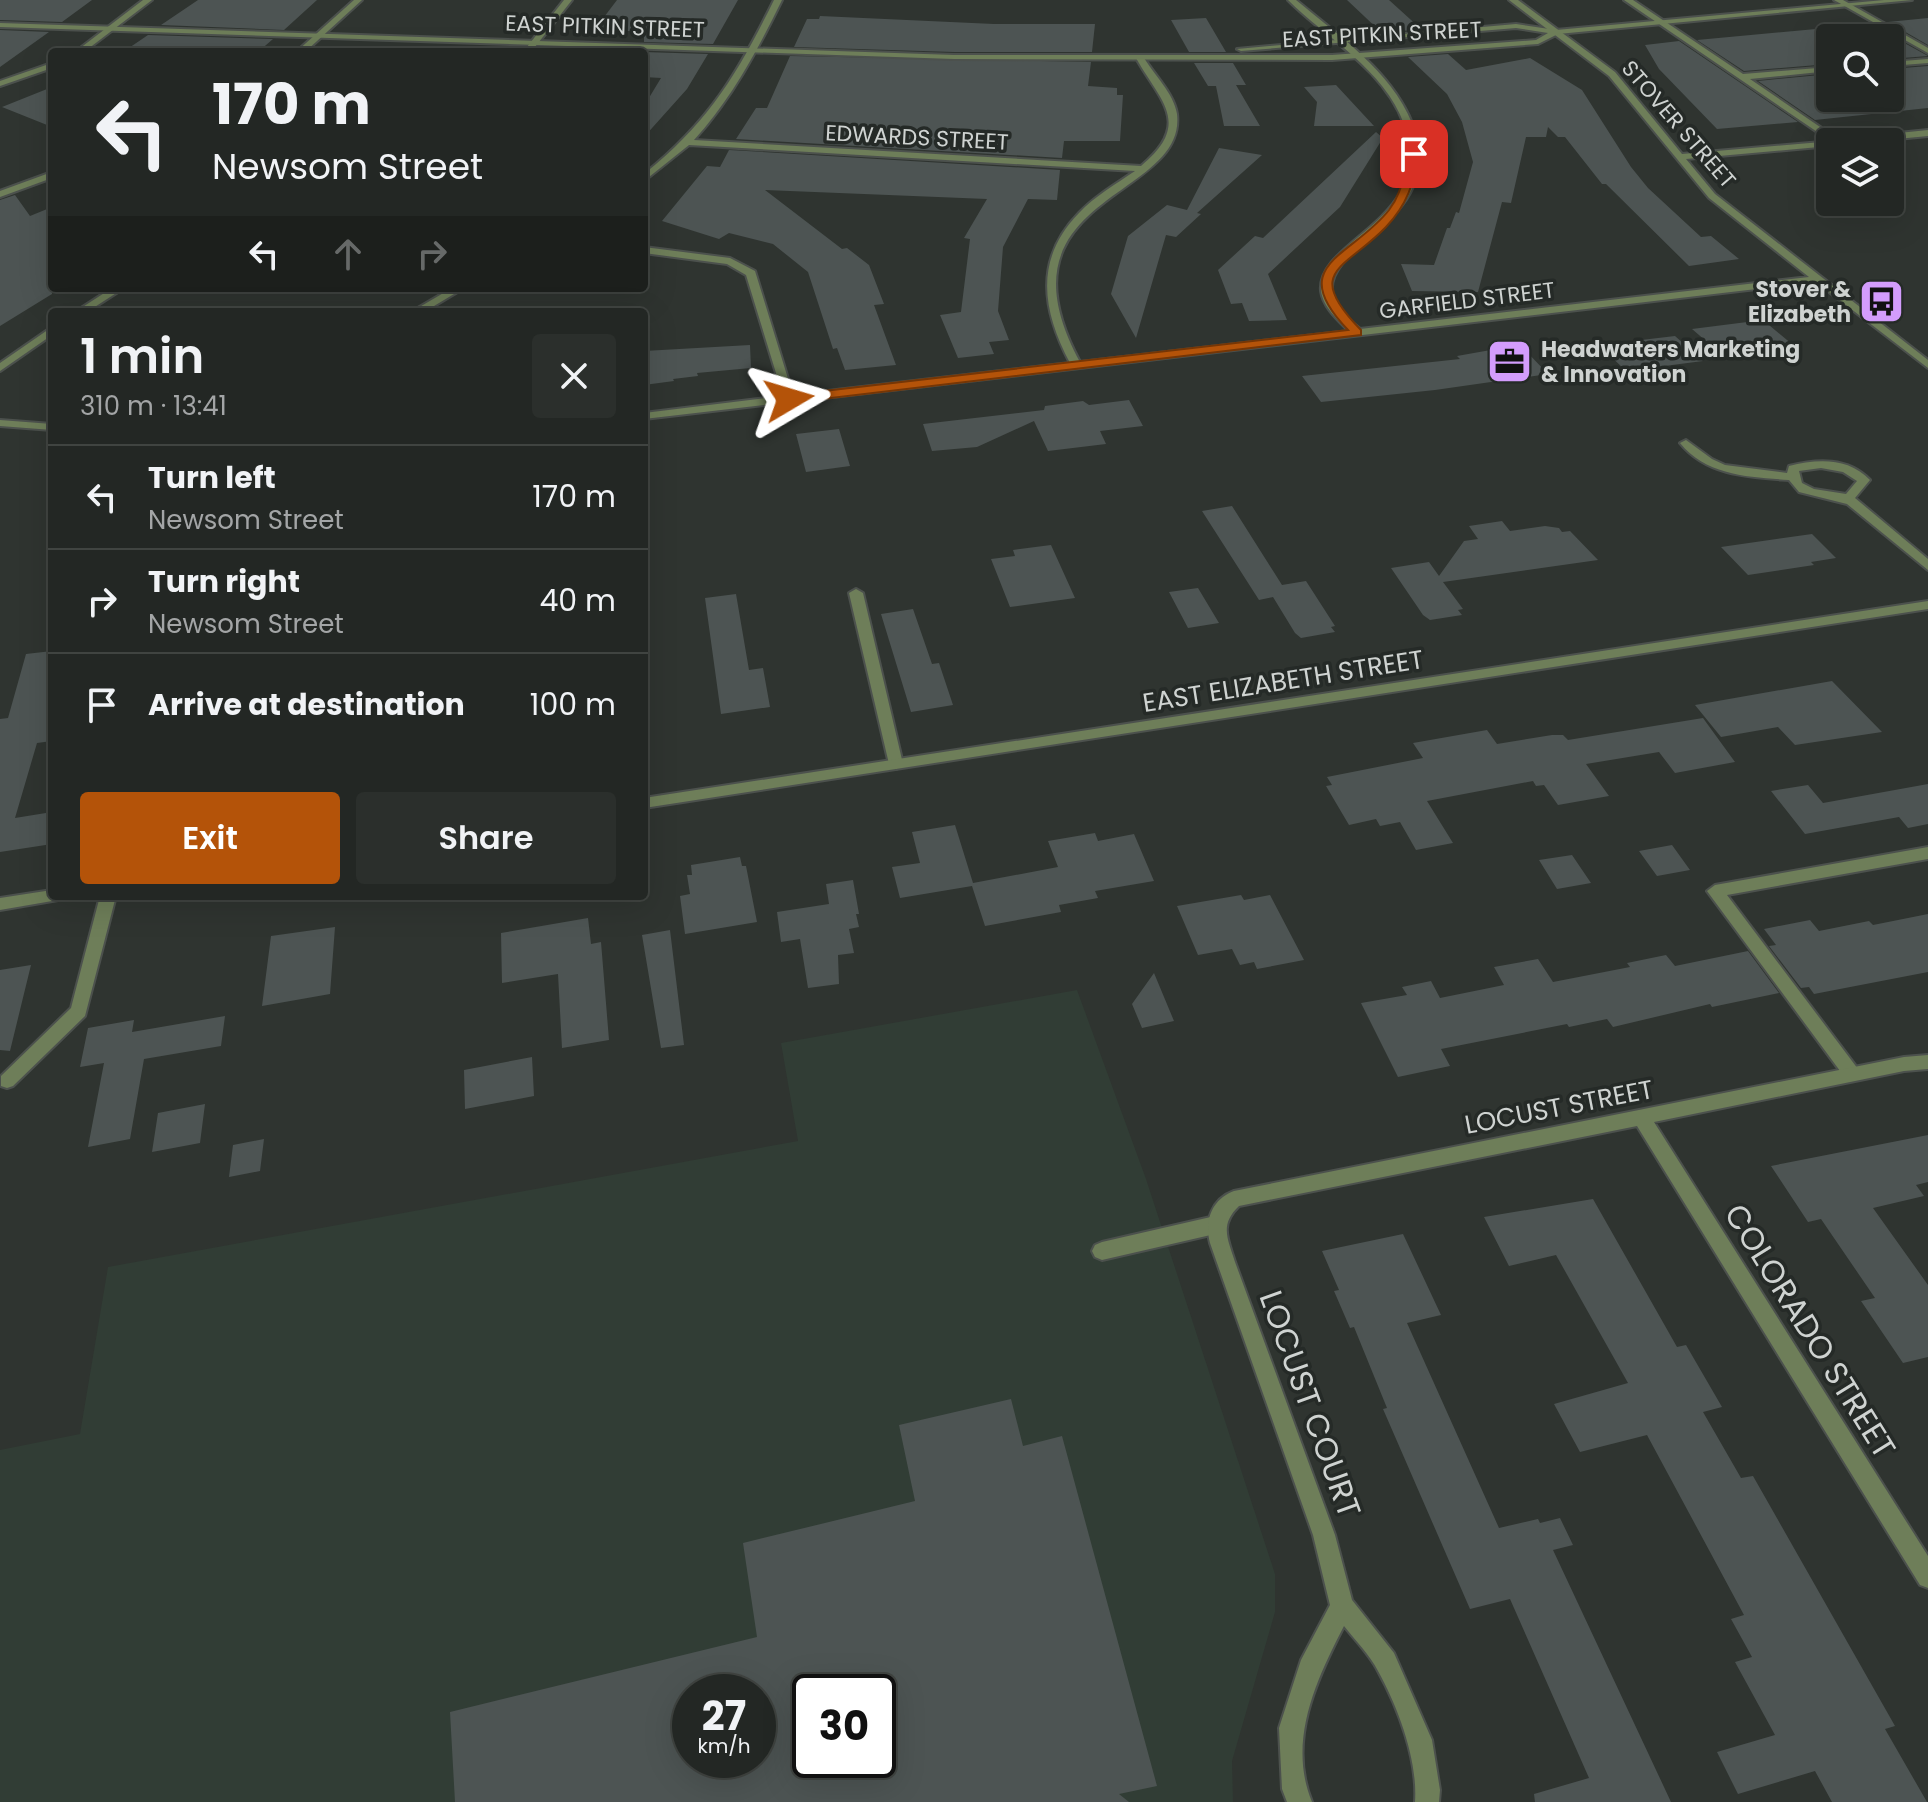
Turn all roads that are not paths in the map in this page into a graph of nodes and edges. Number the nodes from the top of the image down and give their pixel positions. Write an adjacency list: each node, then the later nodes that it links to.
1 (148, 0): 13 (street)
2 (358, 0): 15 (street)
3 (568, 0): 16 (street)
4 (778, 0): 21 (street)
5 (1292, 0): 17 (street)
6 (1513, 0): 14 (street, STOVER STREET)
7 (1628, 0): 11 (street)
8 (1838, 0): 10 (street)
9 (1908, 0): 10 (street, EAST PITKIN STREET)
10 (1848, 5): 11 (street, EAST PITKIN STREET); 22 (street)
11 (1661, 22): 14 (street, EAST PITKIN STREET); 30 (street)
12 (0, 25): 13 (street, EAST PITKIN STREET)
13 (113, 27): 15 (street, EAST PITKIN STREET); 18 (street)
14 (1556, 32): 17 (street, EAST PITKIN STREET); 23 (street, EAST PITKIN STREET); 37 (street, STOVER STREET)
15 (322, 34): 16 (street, EAST PITKIN STREET); 19 (street)
16 (535, 41): 20 (street); 21 (street, EAST PITKIN STREET)
17 (1339, 41): 23 (street); 24 (street, EAST PITKIN STREET)
18 (84, 48)
19 (305, 48)
20 (530, 48)
21 (754, 49): 25 (street, EAST PITKIN STREET); 35 (street)
22 (1928, 51)
23 (1354, 55): 24 (street, EAST PITKIN STREET); 48 (street)
24 (1208, 56): 25 (street, EAST PITKIN STREET)
25 (1140, 58): 38 (street)
26 (1928, 61): 27 (street)
27 (1904, 63)
28 (48, 66): 31 (street)
29 (1816, 70): 30 (street)
30 (1742, 77): 32 (street)
31 (0, 84)
32 (1818, 128)
33 (1928, 133): 34 (street)
34 (1904, 135)
35 (688, 142): 38 (street, EDWARDS STREET); 39 (street)
36 (1816, 144): 37 (street)
37 (1679, 157): 43 (street, STOVER STREET)
38 (1144, 169): 50 (street)
39 (648, 175)
40 (48, 176): 41 (street)
41 (0, 194)
42 (648, 251): 53 (street)
43 (1817, 279): 48 (street, GARFIELD STREET); 51 (street, STOVER STREET)
44 (112, 292): 46 (street)
45 (452, 292): 47 (street)
46 (86, 308)
47 (423, 308)
48 (1357, 332): 50 (street, GARFIELD STREET)
49 (48, 333): 52 (street)
50 (1076, 365): 53 (street, GARFIELD STREET)
51 (1928, 365)
52 (0, 368)
53 (789, 399): 54 (street, GARFIELD STREET)
54 (648, 416)
55 (0, 423): 56 (street)
56 (48, 427)
57 (1686, 443): 58 (street)
58 (1792, 477): 59 (street); 59 (street)
59 (1849, 498): 60 (street)
60 (1928, 566)
61 (856, 593): 63 (street)
62 (1928, 605): 63 (street, EAST ELIZABETH STREET)
63 (896, 764): 64 (street, EAST ELIZABETH STREET)
64 (648, 802)
65 (1928, 853): 70 (street)
66 (48, 897): 68 (street)
67 (107, 900): 71 (street)
68 (0, 904)
69 (1928, 1062): 70 (street, LOCUST STREET)
70 (1852, 1074): 72 (street, LOCUST STREET)
71 (7, 1081)
72 (1641, 1117): 73 (street, LOCUST STREET); 75 (street, COLORADO STREET)
73 (1215, 1225): 74 (street); 76 (street, LOCUST COURT)
74 (1102, 1251)
75 (1928, 1577)
76 (1342, 1606): 77 (street); 78 (street, LOCUST COURT)
77 (1300, 1802)
78 (1427, 1802)

